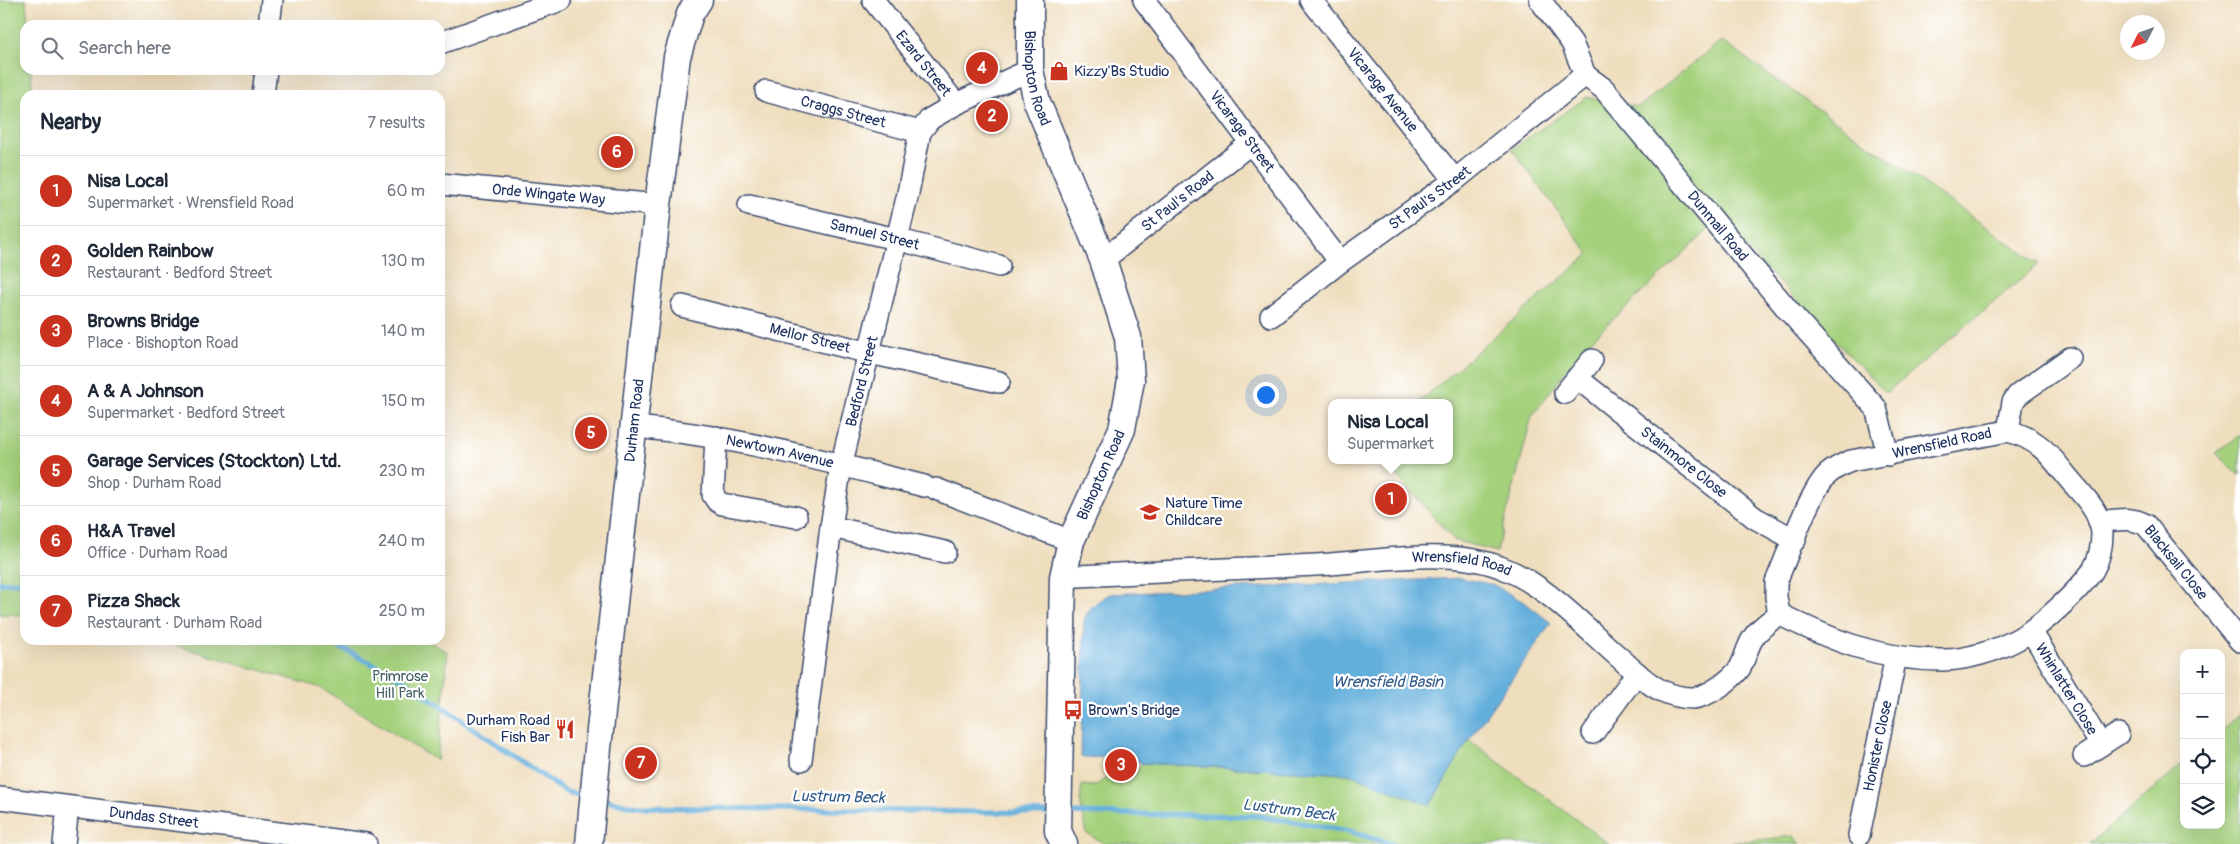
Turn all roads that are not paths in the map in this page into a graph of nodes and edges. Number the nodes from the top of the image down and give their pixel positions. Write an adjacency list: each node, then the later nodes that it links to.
1 (272, 0): 9 (street)
2 (560, 0): 10 (street)
3 (699, 0): 21 (street, Durham Road)
4 (873, 0): 16 (street, Ezard Street)
5 (1030, 0): 11 (street, Bishopton Road)
6 (1144, 0): 18 (street, Vicarage Street)
7 (1311, 0): 19 (street, Vicarage Avenue)
8 (1540, 0): 13 (street)
9 (270, 20)
10 (445, 41)
11 (1030, 70): 16 (street); 24 (street, Bishopton Road)
12 (266, 75): 14 (street)
13 (1585, 75): 19 (street, St Paul's Street); 36 (street, Dunmail Road)
14 (264, 90)
15 (766, 92): 17 (street, Craggs Street)
16 (956, 104): 17 (street)
17 (920, 132): 23 (street, Bedford Street)
18 (1251, 143): 24 (street, St Paul's Road); 25 (street, Vicarage Street)
19 (1454, 180): 25 (street, St Paul's Street)
20 (445, 184): 21 (street, Orde Wingate Way)
21 (658, 205): 33 (street, Durham Road)
22 (749, 205): 23 (street, Samuel Street)
23 (896, 239): 26 (street, Samuel Street); 29 (street, Bedford Street)
24 (1104, 260): 42 (street, Bishopton Road)
25 (1340, 262): 28 (street, St Paul's Street)
26 (999, 266)
27 (682, 306): 29 (street, Mellor Street)
28 (1271, 316)
29 (870, 353): 32 (street, Mellor Street); 37 (street, Bedford Street)
30 (2070, 358): 34 (street)
31 (1592, 360): 41 (street, Stainmore Close)
32 (999, 382)
33 (633, 427): 35 (street, Newtown Avenue); 55 (street, Durham Road)
34 (2008, 431): 36 (street, Wrensfield Road); 39 (street, Wrensfield Road)
35 (716, 437): 37 (street, Newtown Avenue); 38 (street)
36 (1888, 455): 41 (street, Wrensfield Road)
37 (841, 466): 40 (street, Bedford Street); 42 (street, Newtown Avenue)
38 (796, 517)
39 (2099, 522): 46 (street, Wrensfield Road); 47 (street, Blacksail Close)
40 (831, 527): 43 (street); 52 (street, Bedford Street)
41 (1795, 540): 45 (street, Wrensfield Road)
42 (1071, 542): 44 (street, Bishopton Road)
43 (945, 552)
44 (1063, 577): 49 (street, Wrensfield Road); 57 (street, Bishopton Road)
45 (1779, 614): 48 (street, Wrensfield Road); 49 (street, Wrensfield Road)
46 (2031, 631): 48 (street, Wrensfield Road); 51 (street, Whinlatter Close)
47 (2234, 642)
48 (1896, 656): 56 (street, Honister Close)
49 (1636, 673): 50 (street)
50 (1593, 733)
51 (2101, 745)
52 (801, 760)
53 (0, 798): 54 (street, Dundas Street)
54 (68, 808): 58 (street); 59 (street, Dundas Street)
55 (590, 832)
56 (1859, 835)
57 (1061, 837)
58 (64, 844)
59 (366, 844)

